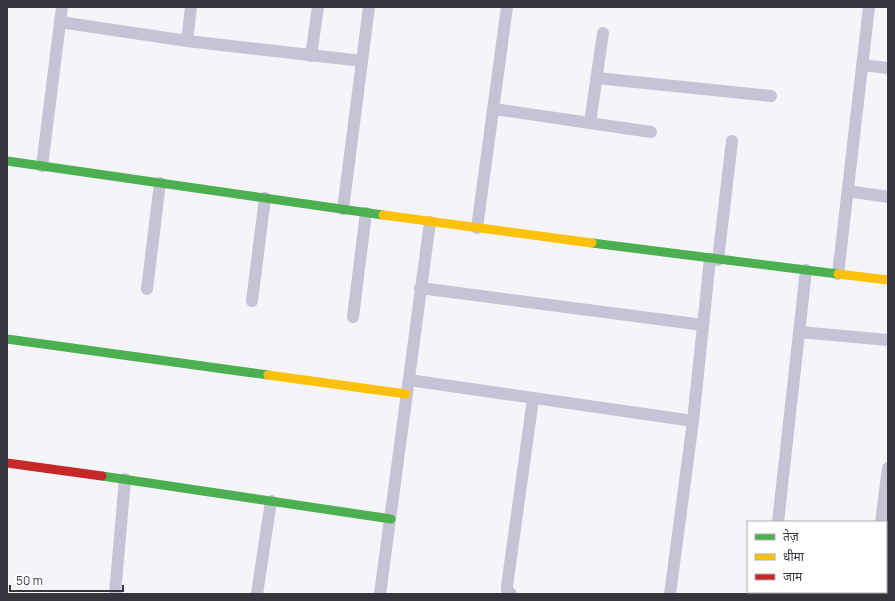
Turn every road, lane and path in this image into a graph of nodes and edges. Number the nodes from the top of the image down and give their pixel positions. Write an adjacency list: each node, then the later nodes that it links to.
1 (62, 7): 7 (street)
2 (191, 7): 9 (street)
3 (318, 7): 10 (street)
4 (369, 7): 11 (street)
5 (508, 7): 16 (street)
6 (869, 7): 12 (street)
7 (60, 22): 9 (street); 21 (street)
8 (603, 33): 14 (street)
9 (187, 41): 10 (street)
10 (311, 56): 11 (street)
11 (362, 61): 26 (street)
12 (862, 65): 13 (street); 23 (street)
13 (888, 68)
14 (596, 78): 15 (street); 17 (street)
15 (771, 96)
16 (494, 109): 17 (street); 29 (street)
17 (590, 123): 18 (street)
18 (652, 132)
19 (732, 141): 30 (street)
20 (7, 161): 21 (street)
21 (42, 166): 22 (street)
22 (160, 183): 25 (street); 35 (street)
23 (848, 191): 24 (street); 32 (street)
24 (888, 197)
25 (264, 198): 26 (street); 36 (street)
26 (343, 209): 27 (street)
27 (366, 213): 28 (street); 37 (street)
28 (430, 222): 29 (street); 34 (street)
29 (477, 228): 30 (street)
30 (714, 259): 31 (street); 38 (street)
31 (806, 270): 32 (street); 39 (street)
32 (838, 274): 33 (street)
33 (888, 280)
34 (420, 288): 38 (street); 42 (street)
35 (147, 289)
36 (252, 301)
37 (352, 317)
38 (703, 325): 45 (street)
39 (799, 332): 41 (street); 51 (street)
40 (7, 340): 43 (street)
41 (888, 340)
42 (409, 380): 43 (street); 44 (street)
43 (406, 394): 50 (street)
44 (533, 398): 45 (street); 56 (street)
45 (693, 421): 57 (street)
46 (7, 463): 48 (street)
47 (888, 468): 52 (street)
48 (125, 479): 49 (street); 53 (street)
49 (271, 501): 50 (street); 54 (street)
50 (390, 519): 55 (street)
51 (778, 521)
52 (881, 521)
53 (115, 594)
54 (257, 594)
55 (380, 594)
56 (511, 594)
57 (670, 594)

